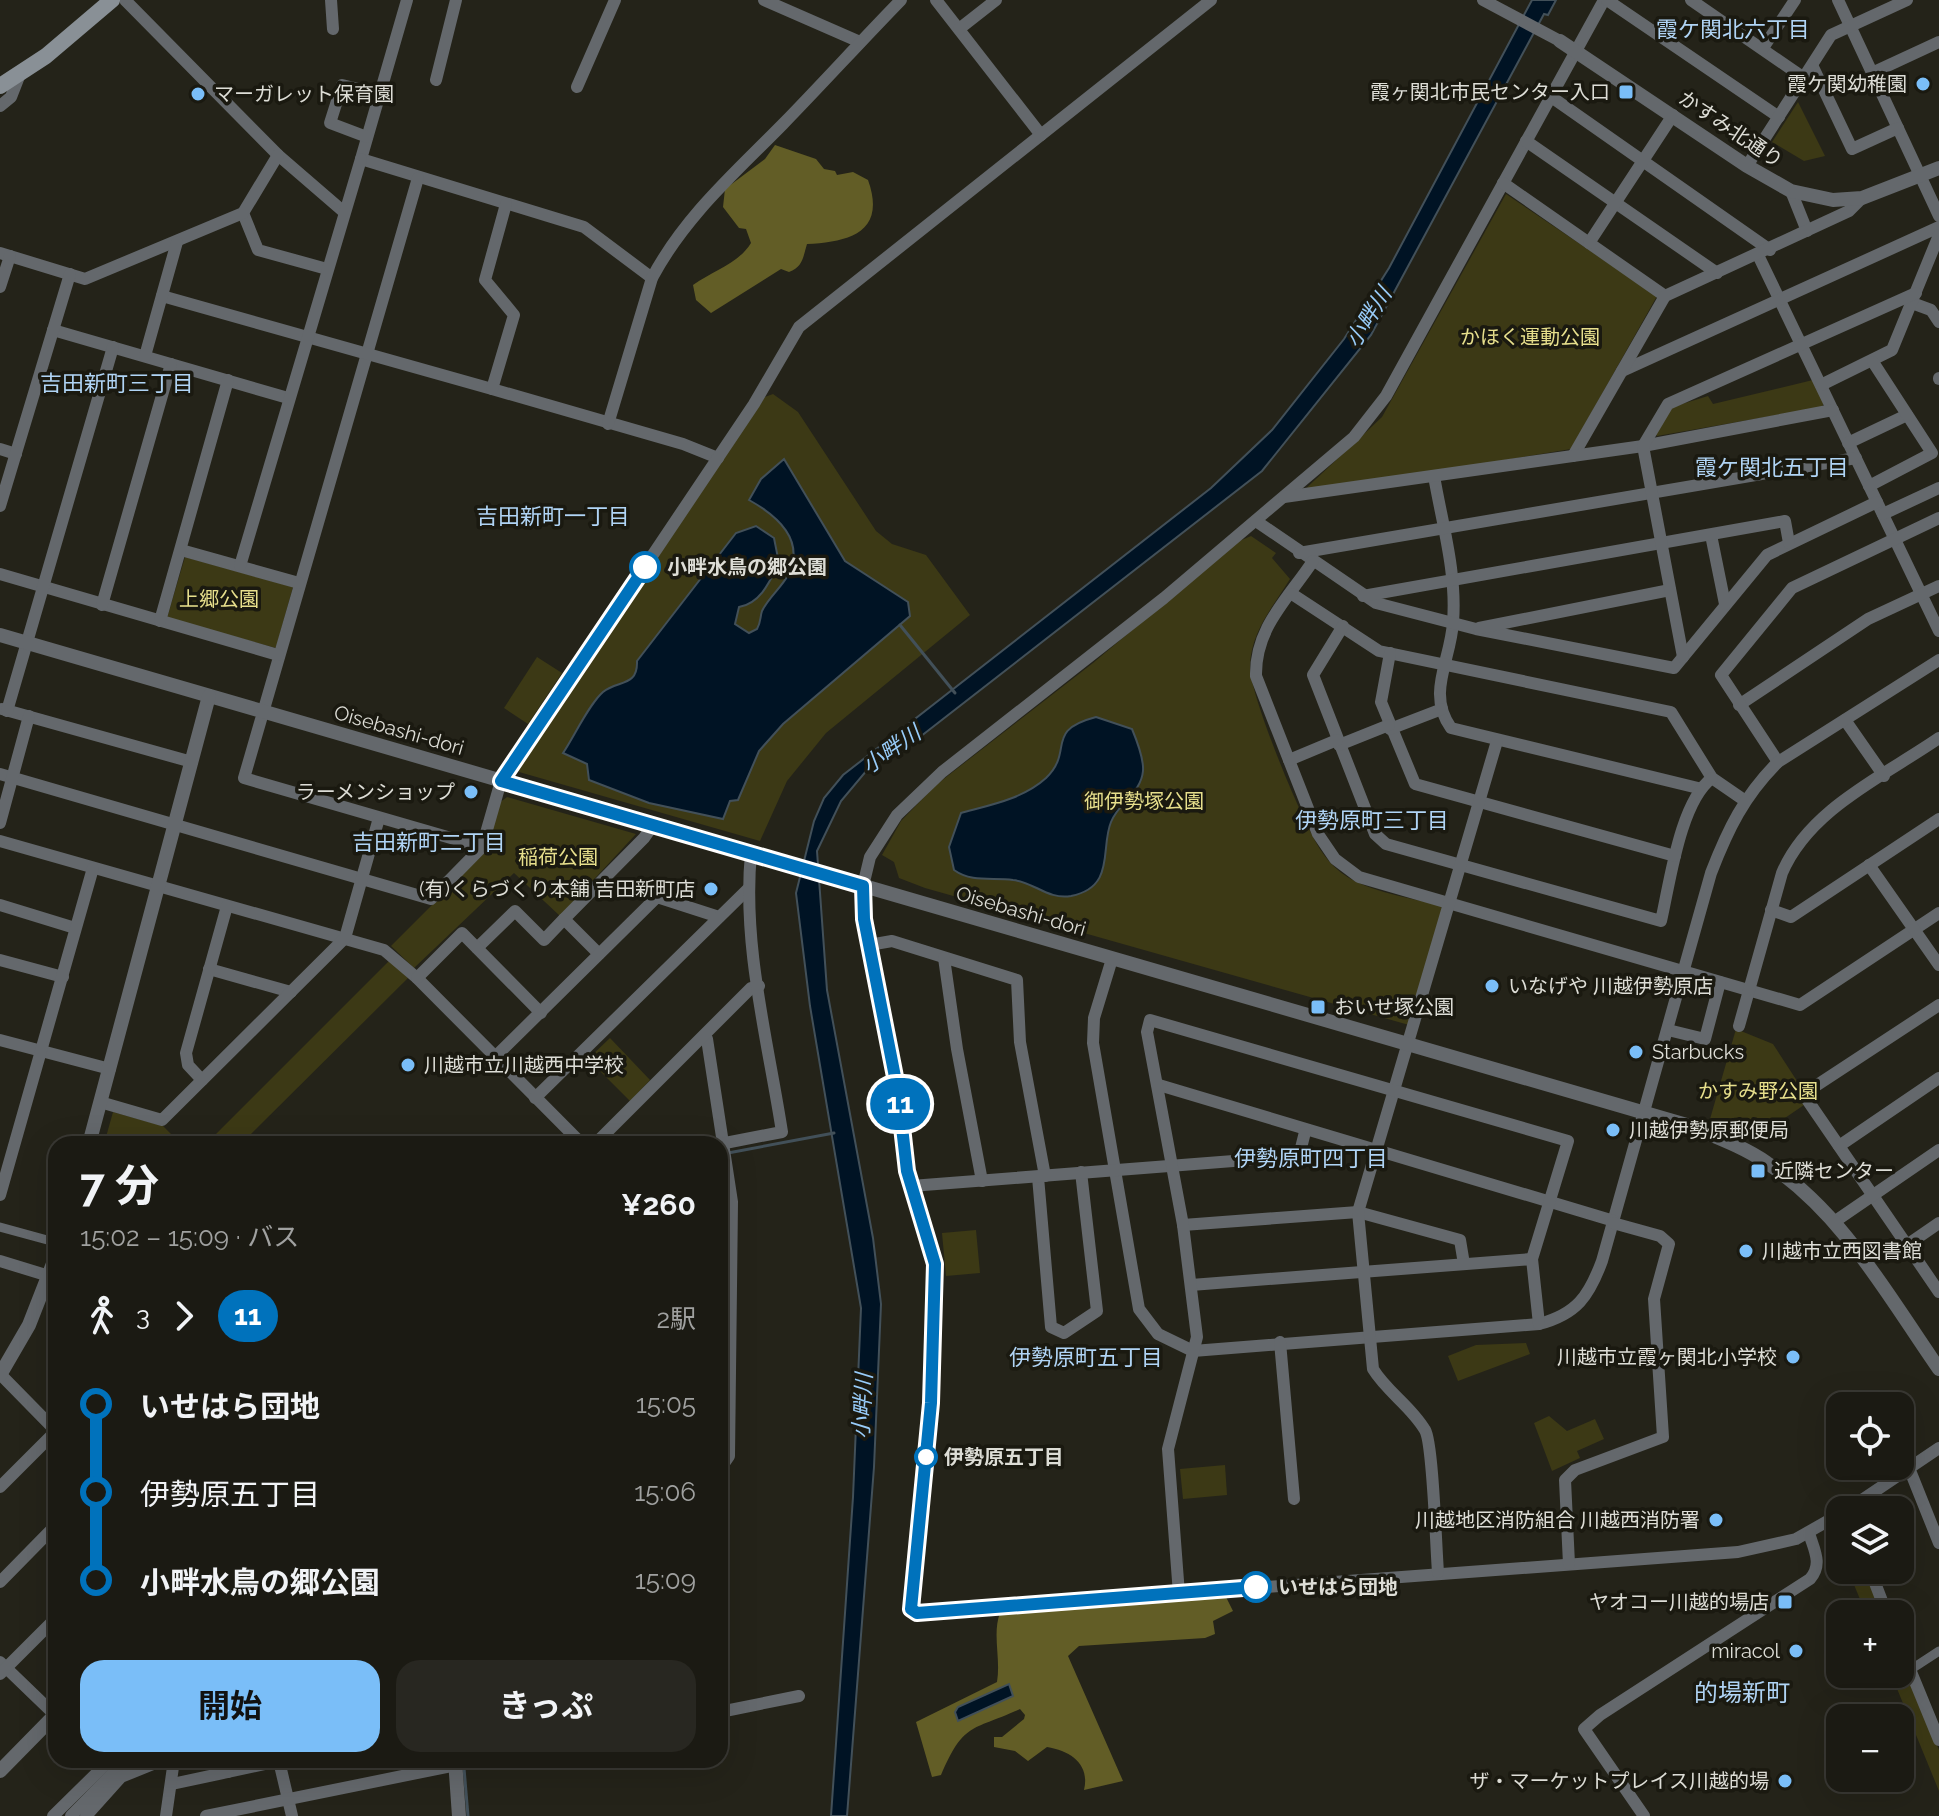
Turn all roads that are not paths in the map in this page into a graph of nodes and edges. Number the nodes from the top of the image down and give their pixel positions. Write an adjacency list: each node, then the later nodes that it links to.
1 (112, 0): 29 (main road)
2 (125, 0): 43 (street)
3 (331, 0): 20 (street)
4 (407, 0): 34 (street)
5 (456, 0): 31 (street)
6 (615, 0): 33 (street)
7 (764, 0): 23 (street)
8 (901, 0): 23 (street)
9 (936, 0): 21 (street)
10 (996, 0): 21 (street)
11 (1211, 0): 40 (street)
12 (1605, 0): 26 (street); 38 (street)
13 (1691, 0): 25 (street)
14 (1775, 0): 18 (street)
15 (1838, 0): 19 (street)
16 (1907, 0): 19 (street)
17 (1484, 1): 22 (street)
18 (1792, 4): 25 (street)
19 (1850, 26): 27 (street); 28 (street)
20 (333, 29)
21 (959, 29): 40 (street)
22 (1560, 41): 26 (street, かすみ北通り)
23 (860, 42): 68 (street)
24 (1939, 42): 28 (street)
25 (1763, 48): 30 (street)
26 (1574, 50): 35 (street); 37 (street, かすみ北通り)
27 (1813, 67): 30 (street); 39 (street)
28 (1872, 73): 39 (street)
29 (20, 74): 32 (main road); 36 (street)
30 (1804, 78): 38 (street)
31 (436, 80)
32 (0, 86)
33 (577, 87)
34 (379, 94): 41 (street); 41 (street)
35 (1550, 96): 42 (street); 45 (street)
36 (0, 106)
37 (1673, 115): 45 (street); 46 (street, かすみ北通り)
38 (1779, 117): 46 (street)
39 (1898, 128): 48 (street)
40 (1041, 135): 96 (street)
41 (367, 137): 44 (street)
42 (1526, 141): 50 (street); 53 (street)
43 (278, 155): 55 (street); 56 (street)
44 (361, 159): 49 (street); 55 (street)
45 (1643, 162): 53 (street); 63 (street)
46 (1747, 166): 51 (street, かすみ北通り)
47 (1939, 168): 48 (street, かすみ北通り)
48 (1921, 177): 52 (street, かすみ北通り); 57 (street)
49 (418, 178): 54 (street); 79 (street)
50 (1503, 183): 62 (street); 102 (street)
51 (1791, 191): 52 (street, かすみ北通り); 59 (street)
52 (1862, 198): 59 (street)
53 (1616, 203): 62 (street); 66 (street)
54 (506, 204): 68 (street); 86 (street)
55 (344, 212): 65 (street)
56 (243, 213): 61 (street); 65 (street)
57 (1939, 216)
58 (1939, 227): 73 (street)
59 (1807, 231): 63 (street)
60 (1939, 235): 72 (street)
61 (177, 242): 67 (street); 70 (street)
62 (1589, 243): 71 (street)
63 (1764, 252): 66 (street); 73 (street)
64 (5, 255): 67 (street); 69 (street)
65 (327, 269): 76 (street)
66 (1717, 273): 71 (street)
67 (70, 274): 75 (street)
68 (652, 278): 90 (street)
69 (0, 287)
70 (162, 296): 76 (street); 80 (street)
71 (1665, 296): 83 (street)
72 (1914, 298): 74 (street); 77 (street); 81 (street)
73 (1781, 302): 77 (street); 83 (street)
74 (1939, 322)
75 (53, 330): 78 (street); 94 (street)
76 (305, 338): 79 (street); 87 (street)
77 (1802, 345): 85 (street); 92 (street)
78 (113, 347): 80 (street); 120 (street)
79 (366, 355): 86 (street); 118 (street)
80 (145, 356): 82 (street)
81 (1873, 362): 85 (street); 89 (street)
82 (171, 364): 84 (street); 126 (street)
83 (1622, 371): 95 (street)
84 (228, 380): 87 (street); 112 (street)
85 (1821, 385): 88 (street)
86 (492, 389): 90 (street)
87 (288, 398): 115 (street)
88 (1833, 410): 91 (street); 92 (street)
89 (1907, 415): 91 (street); 99 (street)
90 (608, 424): 96 (street)
91 (1848, 443): 97 (street)
92 (1643, 446): 95 (street); 101 (street)
93 (0, 449): 94 (street)
94 (16, 454): 103 (street)
95 (1573, 456): 98 (street)
96 (718, 458): 156 (street)
97 (1856, 458): 99 (street); 101 (street)
98 (1434, 476): 102 (street); 107 (street)
99 (1869, 486): 104 (street)
100 (1939, 488): 104 (street)
101 (1652, 495): 107 (street); 111 (street)
102 (1284, 497): 106 (street)
103 (0, 506)
104 (1880, 508): 109 (street); 110 (street)
105 (1939, 518): 109 (street)
106 (1256, 521): 113 (street); 173 (street)
107 (1443, 529): 113 (street); 117 (street)
108 (1711, 535): 110 (street); 111 (street); 125 (street)
109 (1895, 539): 123 (street); 140 (street)
110 (1789, 543): 125 (street)
111 (1661, 544): 117 (street); 121 (street)
112 (181, 550): 115 (street); 127 (street)
113 (1299, 553): 114 (street)
114 (1313, 561): 122 (street); 124 (street)
115 (240, 566): 118 (street)
116 (0, 574): 120 (street)
117 (1452, 577): 124 (street); 128 (street)
118 (299, 583): 135 (street)
119 (1939, 586): 123 (street)
120 (42, 587): 126 (street); 133 (street)
121 (1670, 590): 130 (street); 136 (street)
122 (1292, 594): 129 (street); 150 (street)
123 (1921, 595): 131 (street); 140 (street)
124 (1363, 596): 128 (street)
125 (1725, 604): 136 (street)
126 (102, 605): 127 (street)
127 (160, 621): 135 (street)
128 (1454, 623): 130 (street); 138 (street)
129 (1343, 626): 134 (street); 149 (street)
130 (1476, 629): 136 (street)
131 (1939, 631)
132 (0, 635): 133 (street, Oisebashi-dori)
133 (25, 642): 139 (street, Oisebashi-dori); 142 (street)
134 (1390, 653): 138 (street); 146 (street)
135 (278, 655): 143 (street)
136 (1683, 657)
137 (1939, 660): 145 (street)
138 (1444, 665): 141 (street); 155 (street)
139 (209, 696): 143 (street, Oisebashi-dori); 151 (street)
140 (1739, 705): 152 (street)
141 (1442, 709): 146 (street); 148 (street)
142 (4, 710): 144 (street)
143 (263, 711): 156 (street, Oisebashi-dori); 160 (street)
144 (29, 716): 151 (street); 153 (street)
145 (1845, 720): 152 (street); 154 (street)
146 (1390, 727): 149 (street); 159 (street)
147 (1939, 738): 154 (street)
148 (1497, 741): 157 (street); 159 (street)
149 (1338, 743): 150 (street); 169 (street)
150 (1289, 760): 176 (street)
151 (192, 762): 163 (street)
152 (1778, 762): 158 (street)
153 (6, 776): 162 (street); 163 (street)
154 (1884, 776): 179 (street)
155 (1712, 778): 157 (street); 158 (street)
156 (501, 781): 164 (street, Oisebashi-dori); 166 (street)
157 (1698, 788): 168 (street)
158 (1744, 800): 194 (street)
159 (1478, 804): 168 (street); 169 (street)
160 (379, 818): 166 (street); 172 (street)
161 (1939, 819): 170 (street)
162 (0, 823)
163 (175, 825): 172 (street); 174 (street)
164 (653, 825): 167 (street, Oisebashi-dori); 182 (street)
165 (0, 841): 171 (street)
166 (482, 847): 172 (street)
167 (758, 855): 173 (street, Oisebashi-dori); 175 (street)
168 (1675, 856): 169 (street)
169 (1461, 865): 176 (street)
170 (1869, 865): 179 (street); 184 (street)
171 (93, 868): 174 (street); 183 (street)
172 (361, 880): 185 (street)
173 (858, 884): 186 (street); 190 (street, Oisebashi-dori)
174 (159, 886): 178 (street); 210 (street)
175 (748, 889): 181 (street); 198 (street)
176 (1451, 903): 194 (street); 207 (street)
177 (0, 905): 183 (street)
178 (227, 906): 185 (street); 193 (street)
179 (1771, 910): 200 (street)
180 (1939, 913): 184 (street)
181 (719, 917): 188 (street); 215 (street)
182 (564, 919): 187 (street); 188 (street)
183 (75, 928): 195 (street)
184 (1914, 931): 192 (street); 200 (street)
185 (345, 938): 196 (street); 199 (street)
186 (869, 945): 189 (street); 233 (street)
187 (477, 948): 196 (street); 202 (street)
188 (599, 954): 202 (street)
189 (944, 958): 231 (street); 232 (street)
190 (1112, 959): 207 (street, Oisebashi-dori); 228 (street)
191 (1, 965): 195 (street)
192 (1939, 965)
193 (209, 969): 199 (street); 212 (street)
194 (1684, 970): 197 (street); 204 (street)
195 (63, 977): 208 (street)
196 (417, 978): 209 (street)
197 (1720, 982): 200 (street); 204 (street)
198 (759, 986): 205 (street); 223 (street)
199 (291, 992): 212 (street)
200 (1749, 992): 203 (street)
201 (1939, 1005): 224 (street)
202 (541, 1013): 209 (street)
203 (1739, 1026)
204 (1668, 1030): 217 (street)
205 (704, 1036): 221 (street); 222 (street)
206 (0, 1040): 208 (street)
207 (1410, 1043): 214 (street); 217 (street, Oisebashi-dori)
208 (40, 1053): 210 (street); 234 (street)
209 (495, 1057): 215 (street)
210 (110, 1069): 216 (street)
211 (1939, 1078): 224 (street)
212 (202, 1080): 216 (street)
213 (1159, 1085): 214 (street); 218 (street); 227 (street)
214 (1396, 1092): 225 (street); 236 (street)
215 (535, 1098): 220 (street)
216 (100, 1102): 219 (street)
217 (1644, 1112): 238 (street); 239 (street, Oisebashi-dori)
218 (1305, 1132): 225 (street); 227 (street)
219 (91, 1136)
220 (574, 1136)
221 (603, 1136)
222 (720, 1136)
223 (728, 1143)
224 (1839, 1146): 235 (street)
225 (1377, 1150): 236 (street); 237 (street)
226 (1939, 1150): 235 (street)
227 (1171, 1165): 228 (street); 241 (street)
228 (1116, 1169): 229 (street); 256 (street)
229 (1081, 1172): 231 (street); 231 (street)
230 (728, 1173): 262 (street)
231 (1042, 1176): 232 (street)
232 (982, 1181): 233 (street)
233 (911, 1186): 276 (street)
234 (0, 1194)
235 (1873, 1195): 239 (street); 244 (street)
236 (1550, 1202): 238 (street); 245 (street)
237 (1358, 1212): 241 (street); 247 (street); 248 (street)
238 (1613, 1222): 253 (street); 273 (street)
239 (1834, 1222): 257 (street, Oisebashi-dori)
240 (1939, 1223): 244 (street)
241 (1183, 1225): 251 (street)
242 (0, 1227): 243 (street)
243 (48, 1240)
244 (1907, 1245): 252 (street)
245 (1532, 1259): 247 (street); 253 (street)
246 (0, 1261): 249 (street)
247 (1464, 1264): 248 (street)
248 (1364, 1272): 251 (street); 254 (street)
249 (48, 1276)
250 (48, 1278): 258 (street)
251 (1191, 1285): 256 (street)
252 (1939, 1292)
253 (1539, 1324): 254 (street)
254 (1370, 1335): 255 (street); 274 (street)
255 (1280, 1342): 256 (street); 268 (street)
256 (1193, 1351): 276 (street)
257 (1939, 1369)
258 (0, 1374): 259 (street)
259 (48, 1423)
260 (48, 1439): 266 (street)
261 (1939, 1448): 263 (street)
262 (728, 1457)
263 (1914, 1465)
264 (1891, 1480): 267 (street)
265 (1914, 1480): 272 (street)
266 (0, 1487)
267 (1868, 1496)
268 (1294, 1499)
269 (1826, 1523): 271 (street)
270 (48, 1533): 275 (street)
271 (1809, 1533): 273 (street); 306 (street)
272 (1939, 1543)
273 (1569, 1564): 274 (street)
274 (1438, 1572): 276 (street)
275 (0, 1582)
276 (1179, 1594)
277 (48, 1625): 280 (street)
278 (1939, 1651): 279 (street)
279 (1914, 1667)
280 (2, 1668): 283 (street)
281 (1914, 1677): 285 (street)
282 (799, 1696): 284 (street)
283 (48, 1708)
284 (728, 1710)
285 (1934, 1712): 287 (street)
286 (48, 1723): 296 (street)
287 (1939, 1740)
288 (102, 1768): 299 (street)
289 (118, 1768): 300 (street)
290 (143, 1768): 301 (street)
291 (173, 1768): 297 (street)
292 (221, 1768): 297 (street)
293 (281, 1768): 298 (street)
294 (432, 1768): 298 (street)
295 (455, 1768): 305 (street)
296 (0, 1771)
297 (172, 1784): 302 (street)
298 (288, 1799): 303 (street); 304 (street)
299 (53, 1816)
300 (71, 1816)
301 (86, 1816)
302 (166, 1816)
303 (206, 1816)
304 (292, 1816)
305 (459, 1816)
306 (1644, 1816)

